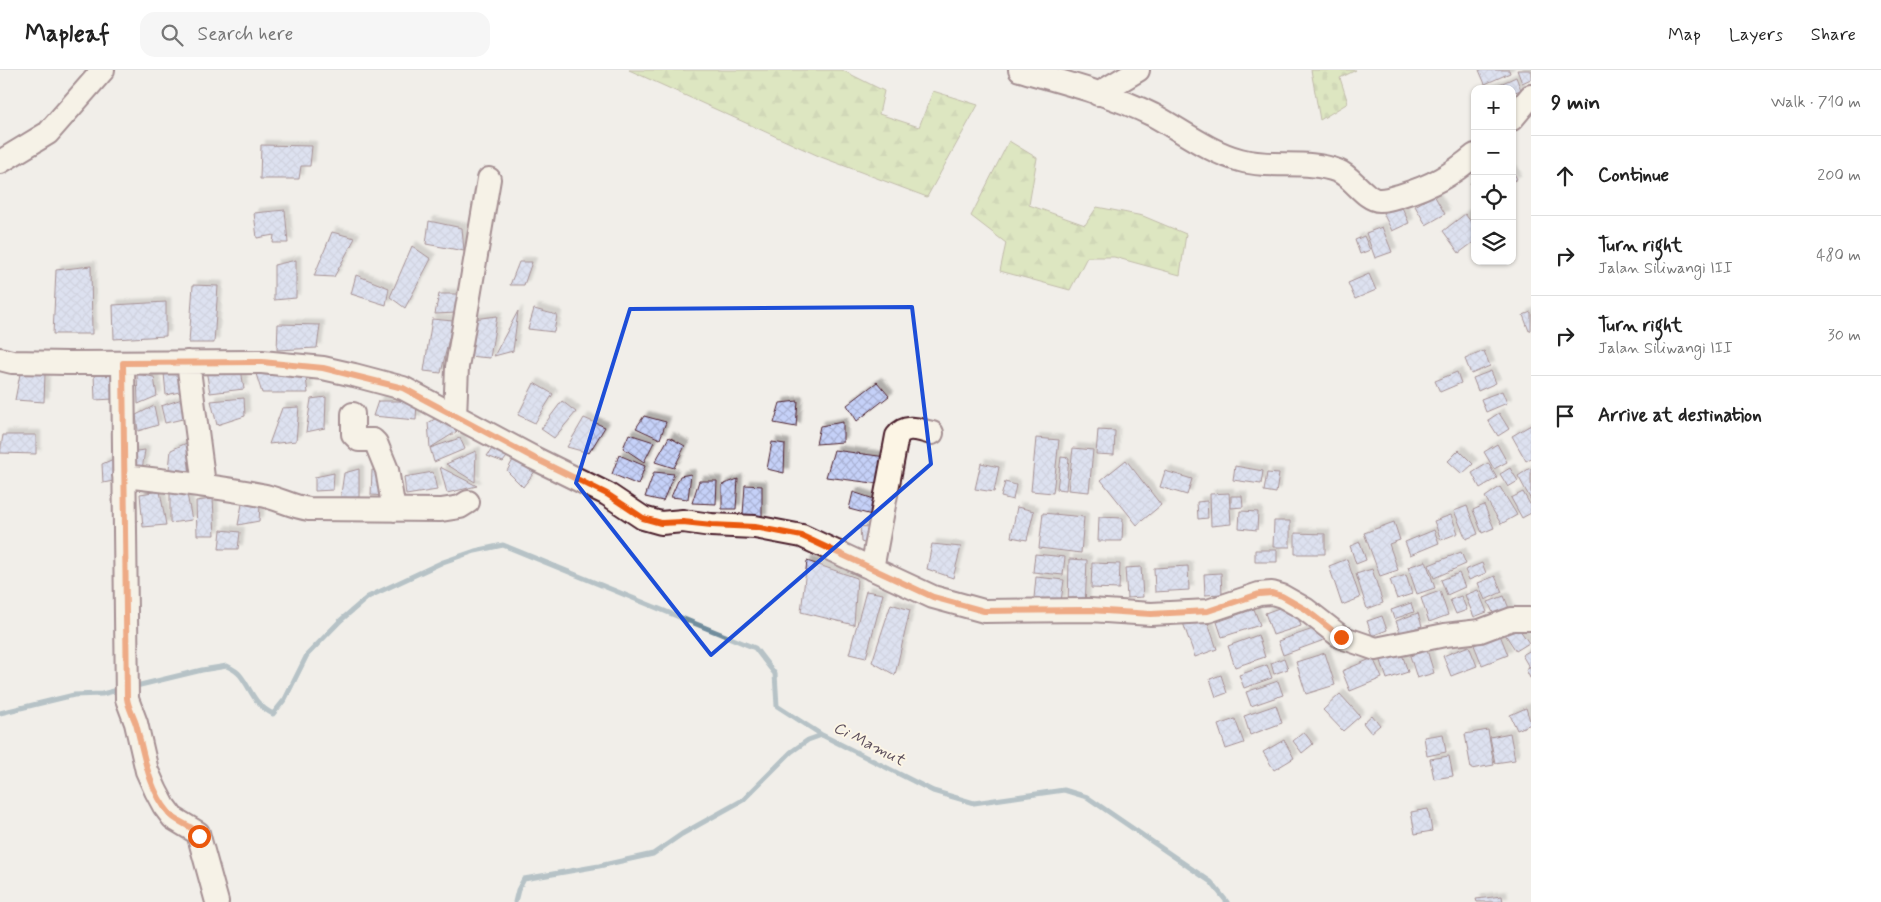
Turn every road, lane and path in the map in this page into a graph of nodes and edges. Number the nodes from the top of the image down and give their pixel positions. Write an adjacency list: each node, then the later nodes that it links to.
1 (103, 70): 8 (street)
2 (1020, 70): 4 (street)
3 (1138, 70): 4 (street)
4 (1098, 94): 7 (street)
5 (1531, 96): 6 (street)
6 (1516, 114)
7 (1471, 158)
8 (0, 162)
9 (489, 179): 14 (street)
10 (0, 359): 12 (street)
11 (188, 362): 12 (street); 14 (street); 17 (street)
12 (123, 363): 16 (street)
13 (353, 414): 19 (street)
14 (455, 416): 20 (street)
15 (932, 433): 20 (street)
16 (124, 476): 17 (street); 22 (street)
17 (204, 485): 19 (street)
18 (468, 502): 19 (street)
19 (394, 510)
20 (872, 569): 21 (street)
21 (1531, 619)
22 (217, 902)

